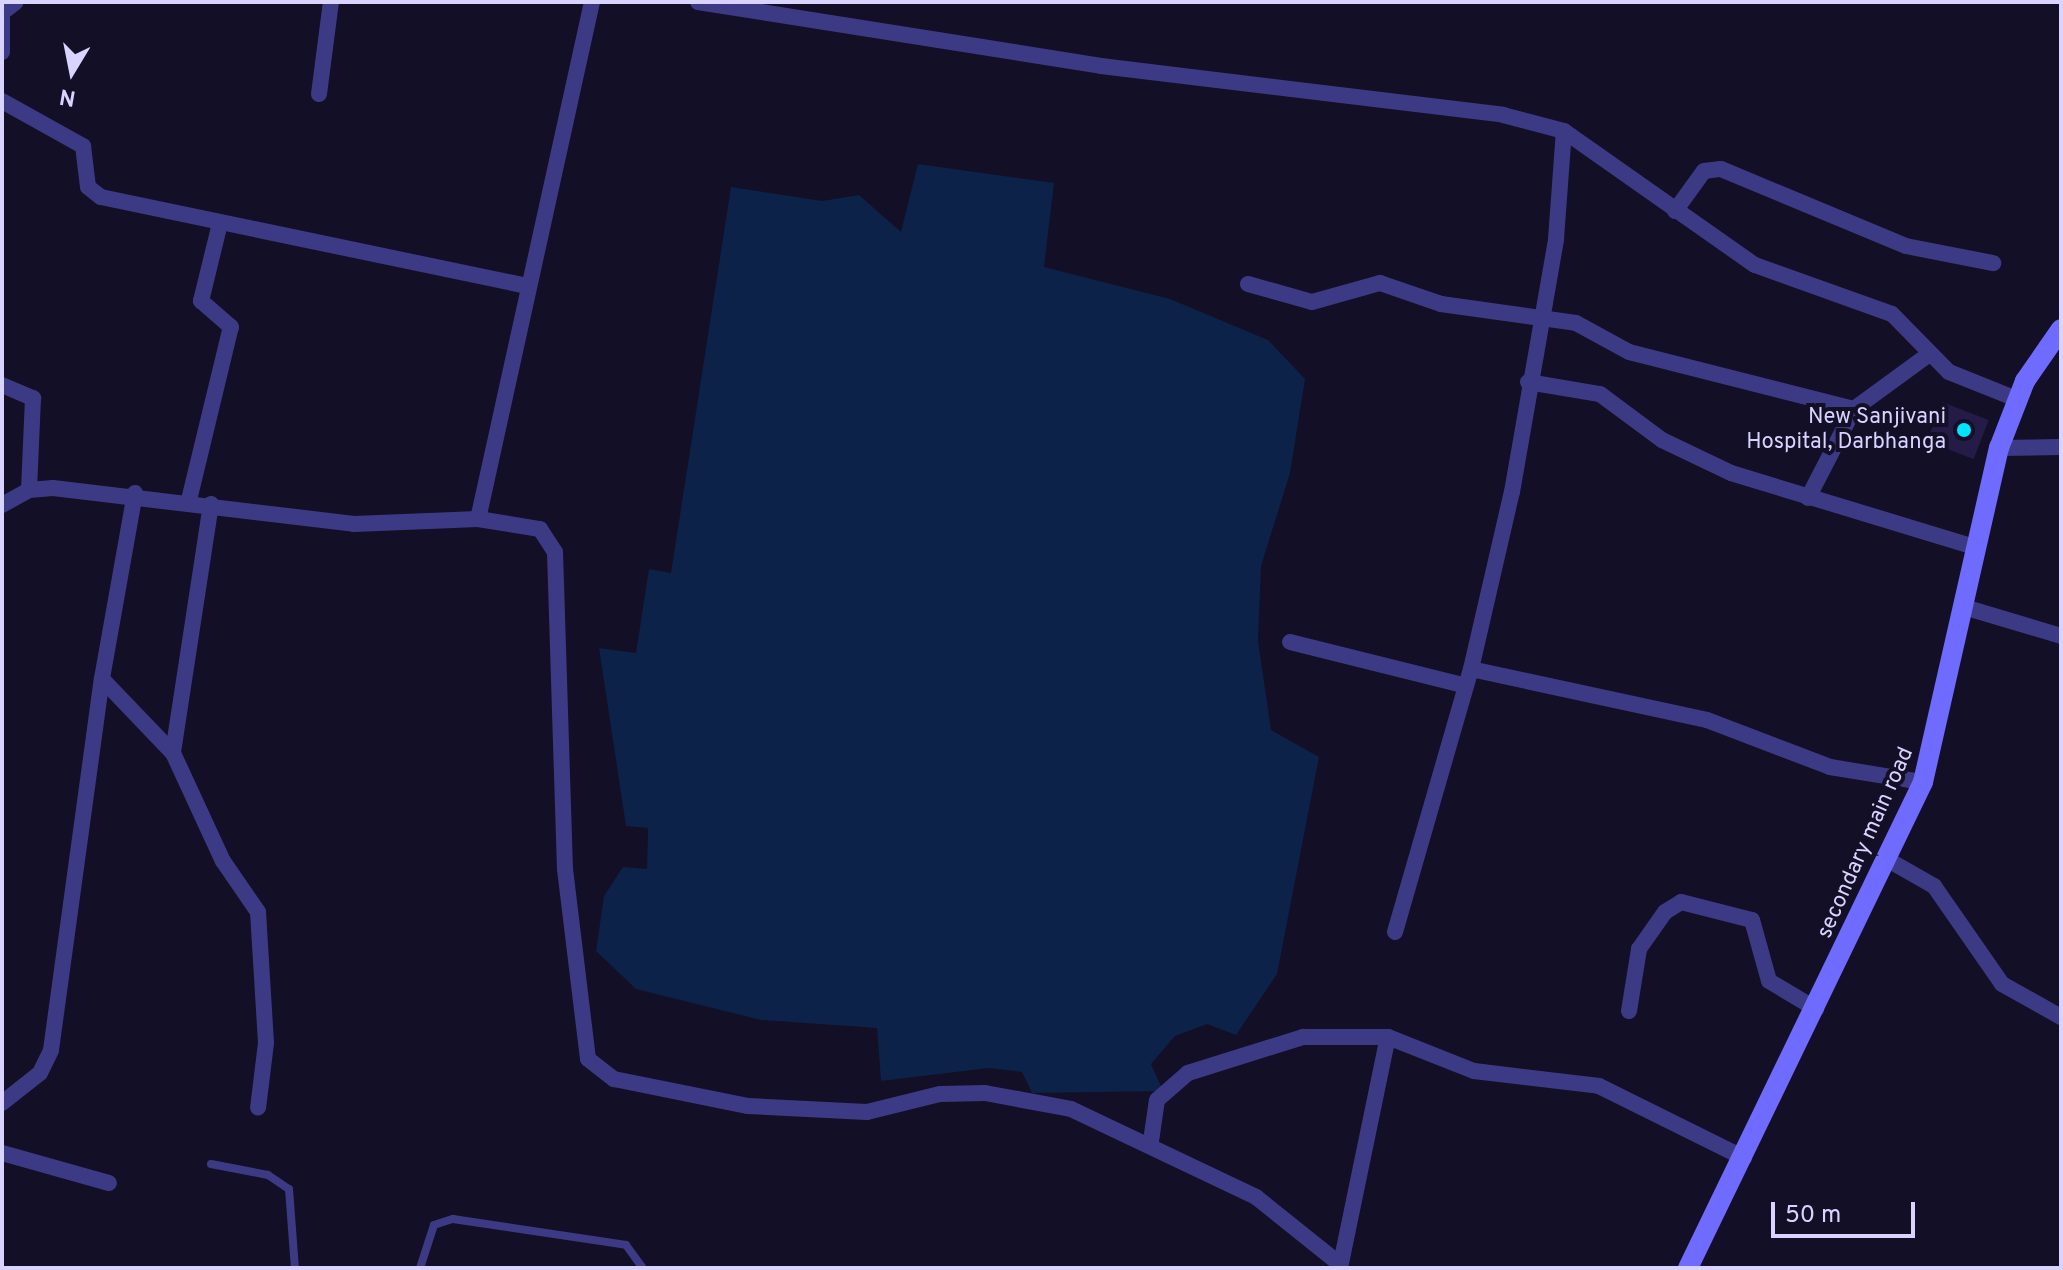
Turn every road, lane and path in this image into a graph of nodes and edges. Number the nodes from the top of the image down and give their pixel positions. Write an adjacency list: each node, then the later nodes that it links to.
1 (16, 2): 6 (street)
2 (331, 2): 8 (street)
3 (592, 2): 15 (street)
4 (698, 2): 5 (street)
5 (750, 7): 10 (street)
6 (2, 12): 7 (street)
7 (2, 52)
8 (319, 94)
9 (2, 101): 12 (street)
10 (1564, 131): 11 (street); 16 (street)
11 (1675, 211): 13 (street); 18 (street)
12 (220, 223): 15 (street); 28 (street)
13 (1993, 263)
14 (1248, 284): 16 (street)
15 (527, 286): 31 (street)
16 (1536, 320): 19 (street); 22 (street)
17 (2061, 329): 21 (main road, secondary main road)
18 (1928, 355): 21 (street); 22 (street)
19 (1528, 382): 27 (street); 36 (street)
20 (2, 385): 25 (street)
21 (2019, 400): 24 (main road, secondary main road)
22 (1854, 409): 27 (street)
23 (2061, 447): 24 (street)
24 (1999, 448): 32 (main road, secondary main road)
25 (29, 490): 26 (street); 30 (street)
26 (135, 493): 28 (street); 37 (street)
27 (1808, 498): 32 (street)
28 (189, 500): 29 (street)
29 (211, 504): 31 (street); 38 (street)
30 (2, 505)
31 (478, 519): 48 (street)
32 (1974, 547): 33 (main road, secondary main road)
33 (1964, 607): 34 (street); 39 (main road, secondary main road)
34 (2061, 636)
35 (1290, 642): 36 (street)
36 (1469, 678): 39 (street); 41 (street)
37 (102, 679): 38 (street); 46 (street)
38 (173, 753): 47 (street)
39 (1923, 782): 40 (main road, secondary main road)
40 (1890, 861): 42 (main road, secondary main road); 44 (street)
41 (1395, 932)
42 (1816, 1009): 43 (street); 50 (main road, secondary main road)
43 (1629, 1011)
44 (2061, 1017)
45 (1388, 1037): 48 (street); 50 (street); 53 (street)
46 (2, 1103)
47 (258, 1108)
48 (1151, 1141): 53 (street)
49 (2, 1153): 52 (street)
50 (1744, 1158): 57 (main road, secondary main road)
51 (211, 1164): 54 (lane)
52 (109, 1183)
53 (1339, 1265)
54 (295, 1268)
55 (420, 1268): 56 (lane)
56 (643, 1268)
57 (1688, 1268)

